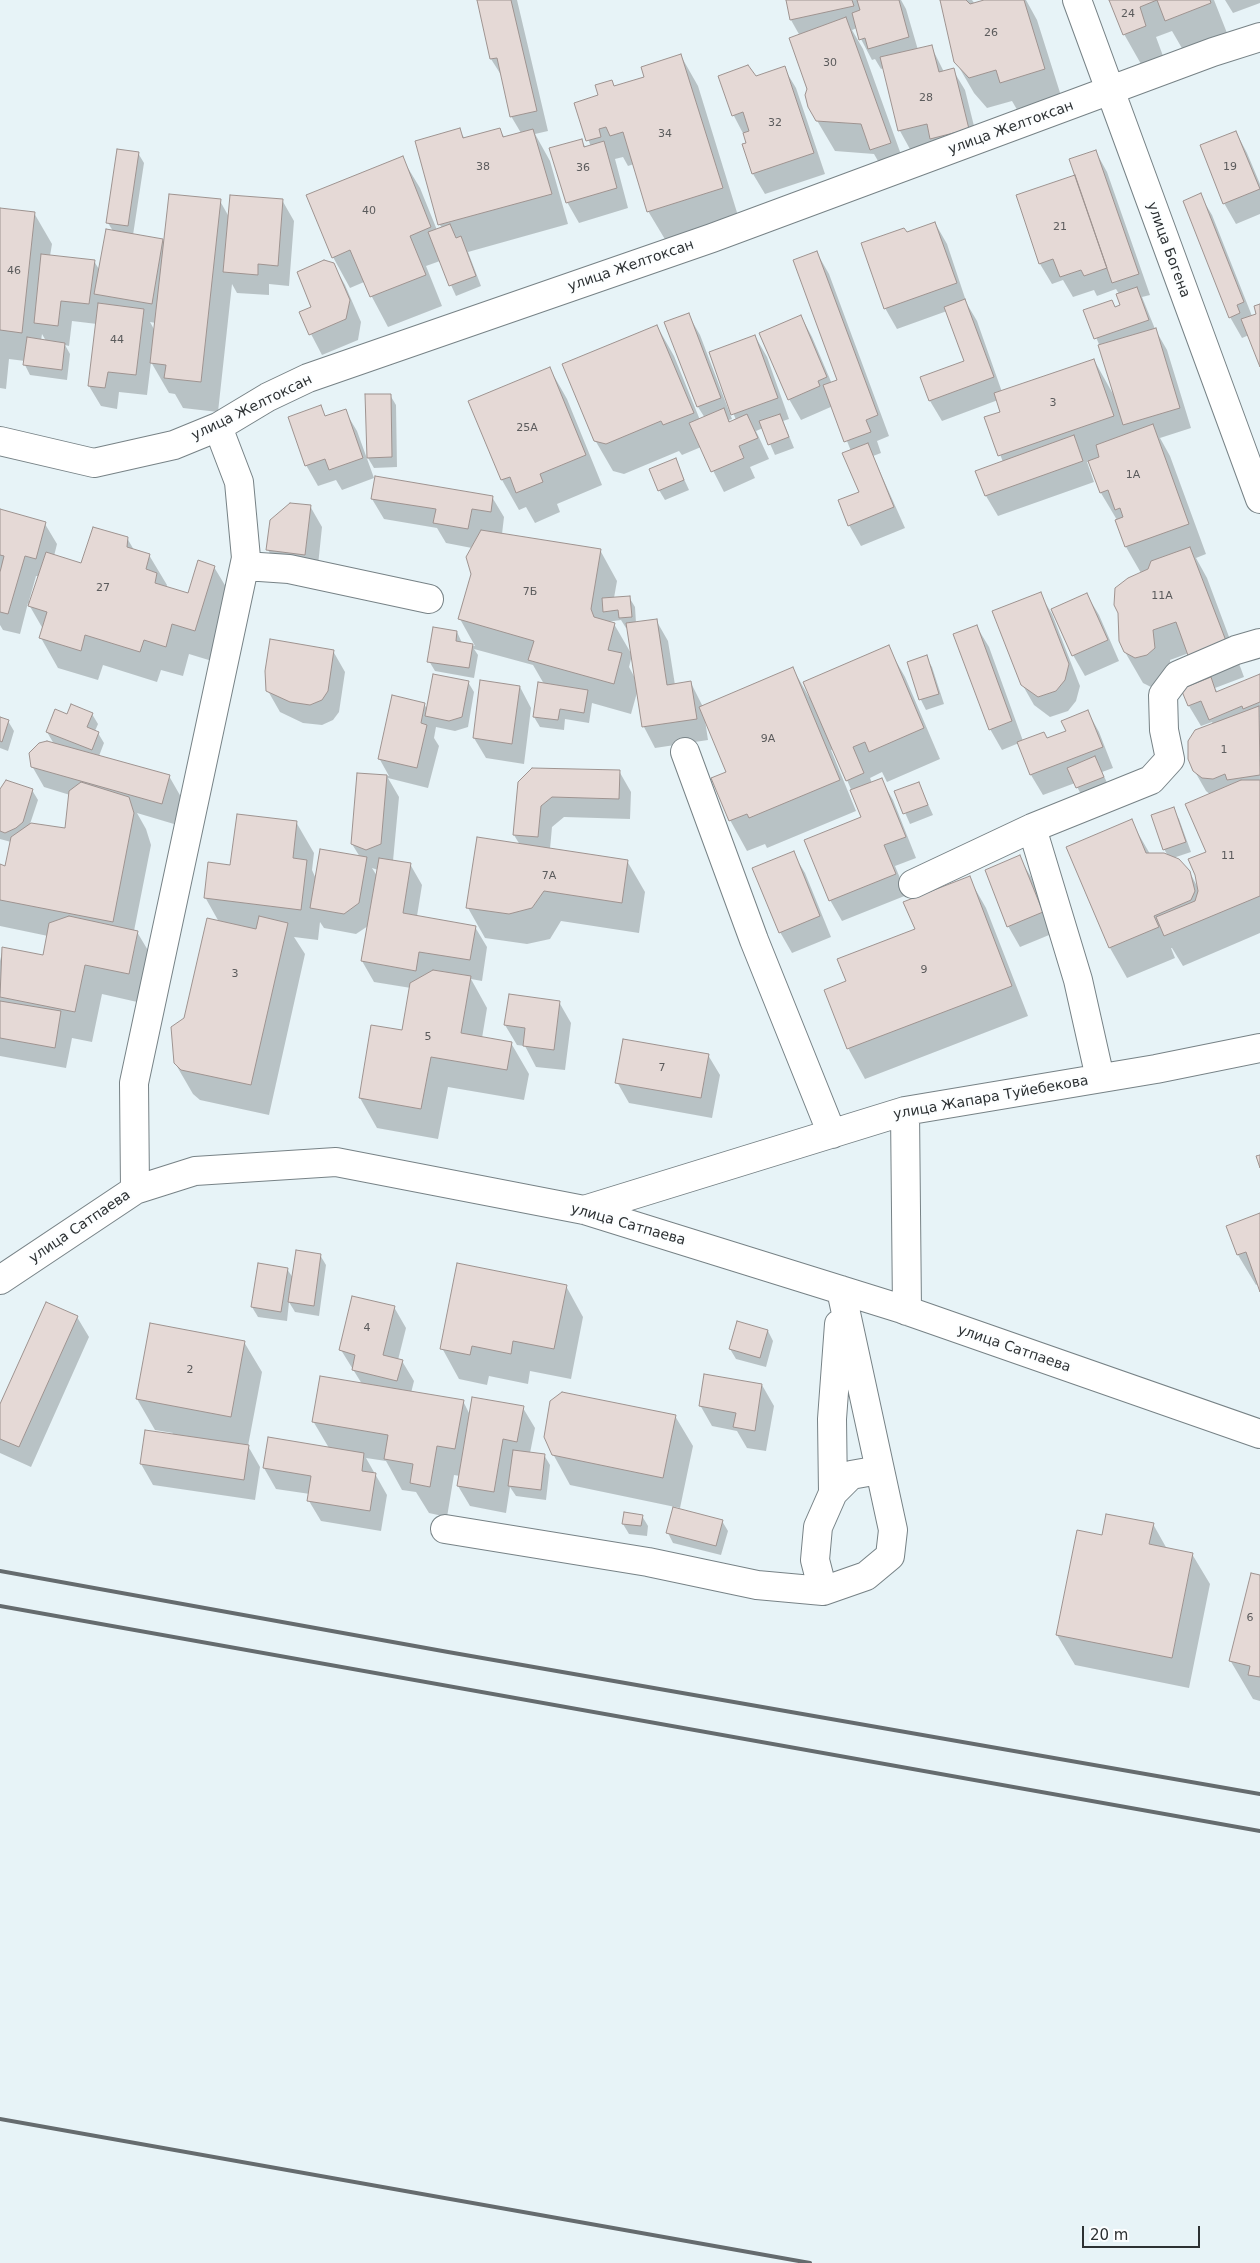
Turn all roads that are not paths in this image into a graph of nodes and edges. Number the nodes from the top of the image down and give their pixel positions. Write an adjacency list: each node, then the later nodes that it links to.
1 (1077, 0): 3 (street, улица Богена)
2 (1260, 36): 3 (street, улица Желтоксан)
3 (1109, 92): 4 (street, улица Желтоксан); 6 (street, улица Богена)
4 (218, 426): 5 (street, улица Желтоксан); 7 (street)
5 (0, 442)
6 (1260, 499)
7 (245, 566): 8 (street); 17 (street)
8 (429, 599)
9 (1260, 643): 11 (street)
10 (685, 752): 16 (street)
11 (1032, 828): 12 (street); 14 (street)
12 (913, 884)
13 (1260, 1048): 14 (street, улица Жапара Туйебекова)
14 (1100, 1078): 15 (street, улица Жапара Туйебекова)
15 (905, 1111): 16 (street, улица Жапара Туйебекова); 21 (street)
16 (832, 1134): 18 (street, улица Жапара Туйебекова)
17 (135, 1190): 18 (street, улица Сатпаева); 19 (street, улица Сатпаева)
18 (584, 1210): 20 (street, улица Сатпаева)
19 (0, 1280)
20 (841, 1290): 21 (street, улица Сатпаева); 23 (street); 24 (street)
21 (907, 1311): 22 (street, улица Сатпаева)
22 (1260, 1434)
23 (878, 1470): 24 (street); 26 (street)
24 (833, 1493): 26 (street)
25 (445, 1529): 26 (street)
26 (823, 1591)

